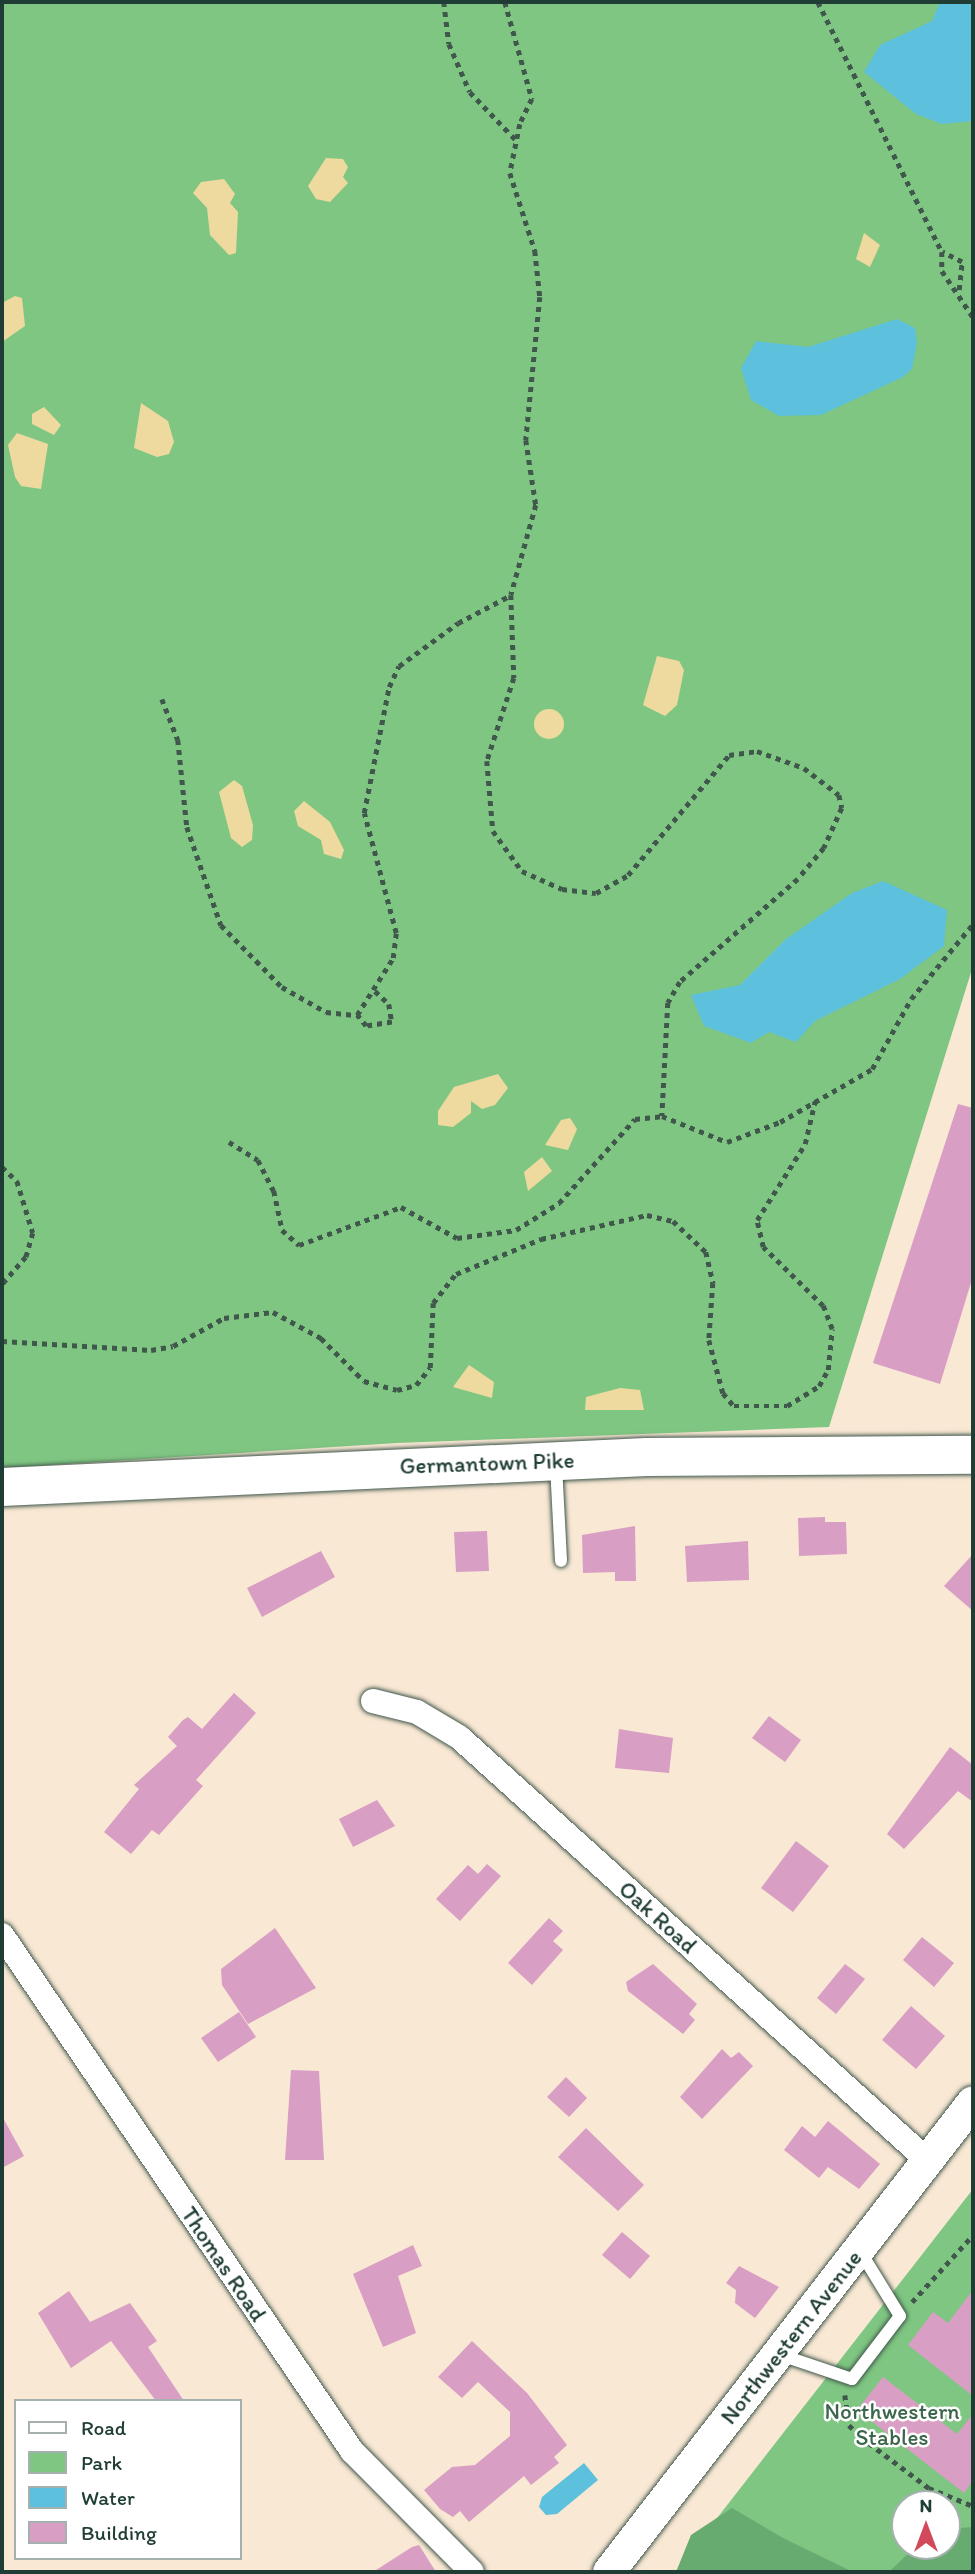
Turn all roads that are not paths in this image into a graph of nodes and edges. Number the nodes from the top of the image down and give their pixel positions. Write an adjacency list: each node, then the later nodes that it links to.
1 (973, 1455): 2 (main road, Germantown Pike)
2 (556, 1461): 3 (main road, Germantown Pike); 4 (lane)
3 (2, 1487)
4 (561, 1561)
5 (373, 1701): 8 (street, Oak Road)
6 (2, 1935): 11 (street, Thomas Road)
7 (973, 2102): 8 (street, Northwestern Avenue)
8 (927, 2160): 9 (street, Northwestern Avenue)
9 (859, 2248): 10 (street, Northwestern Avenue); 10 (lane)
10 (778, 2354): 12 (street, Northwestern Avenue)
11 (472, 2572)
12 (609, 2572)

